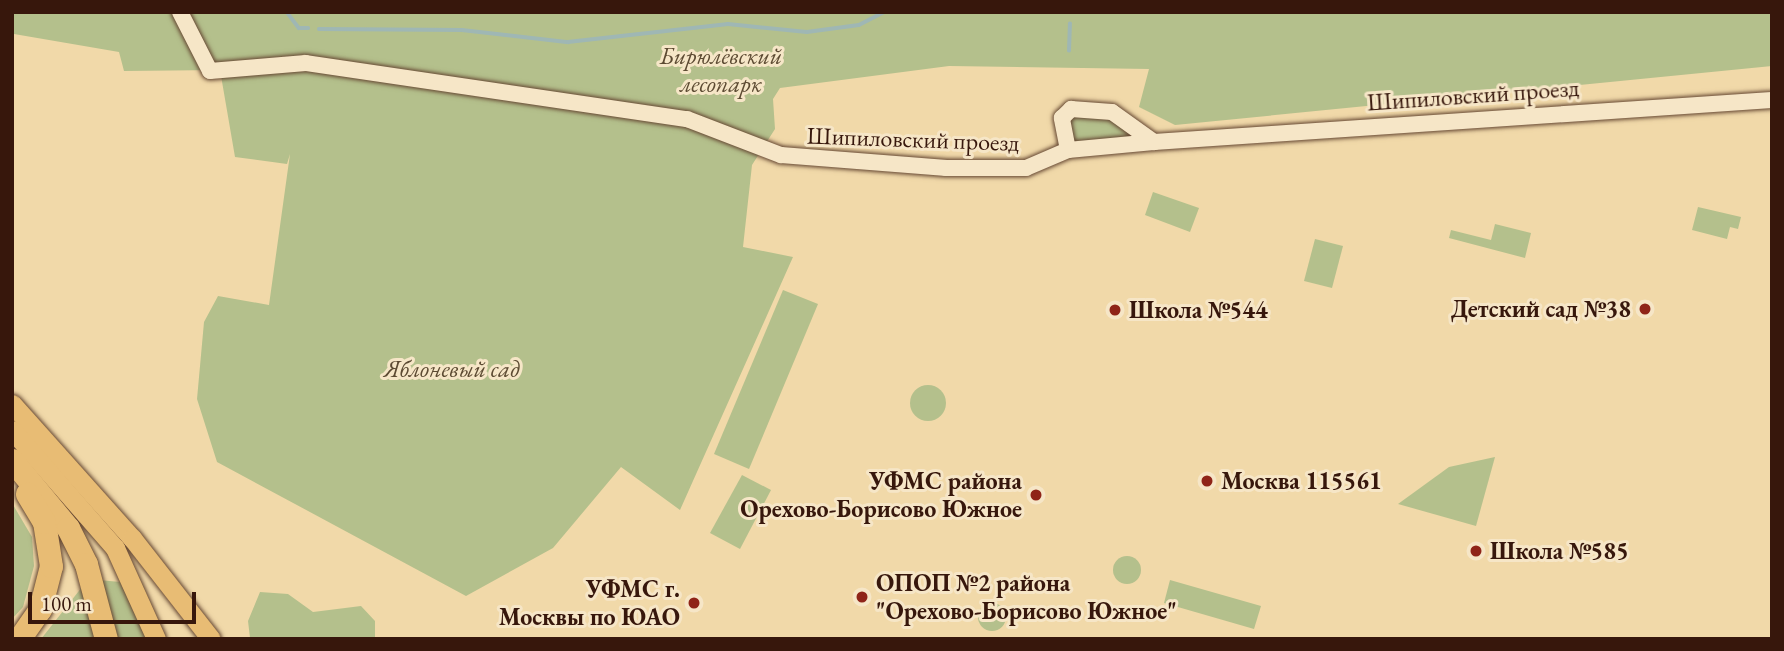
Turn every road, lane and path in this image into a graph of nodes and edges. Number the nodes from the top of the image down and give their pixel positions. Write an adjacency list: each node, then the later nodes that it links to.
1 (180, 12): 4 (street, Шипиловский проезд)
2 (1772, 100): 3 (street, Шипиловский проезд)
3 (1154, 142): 4 (street, Шипиловский проезд); 4 (street)
4 (1068, 150)
5 (12, 404): 12 (main road)
6 (12, 430): 11 (main road)
7 (12, 460): 10 (highway)
8 (12, 479): 9 (highway)
9 (19, 639)
10 (106, 639)
11 (156, 639)
12 (211, 639)

